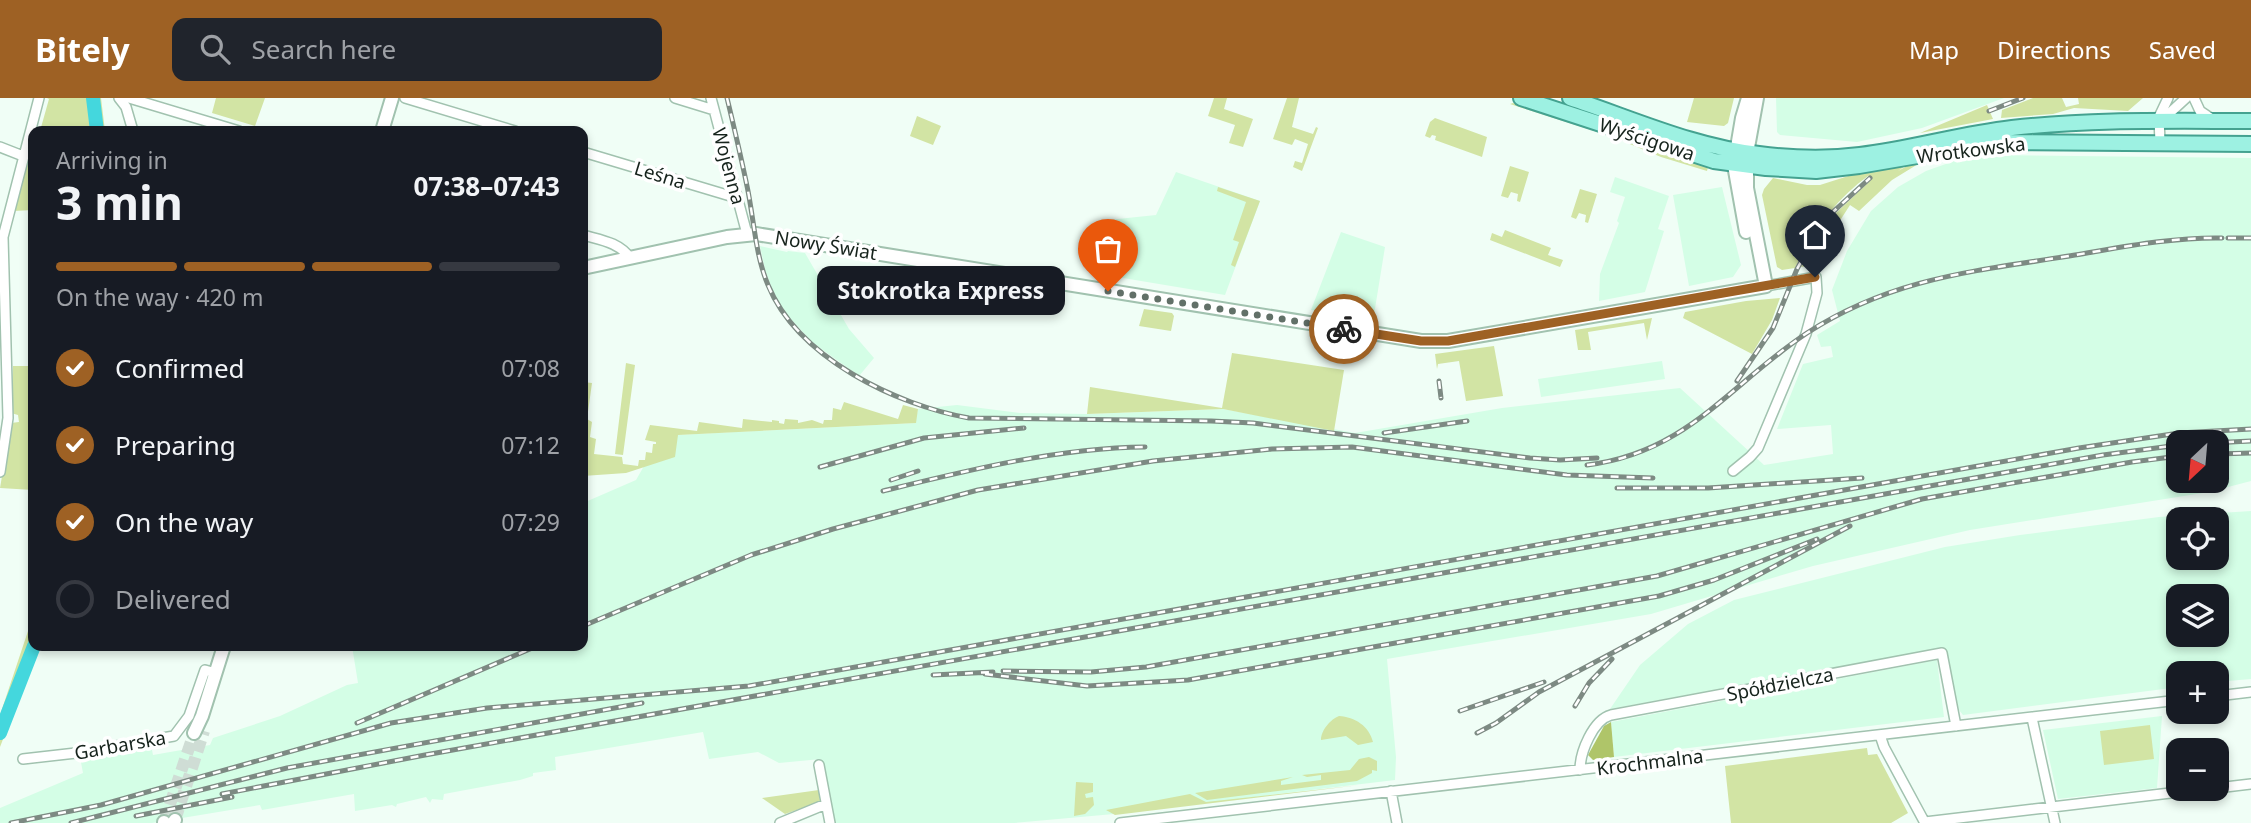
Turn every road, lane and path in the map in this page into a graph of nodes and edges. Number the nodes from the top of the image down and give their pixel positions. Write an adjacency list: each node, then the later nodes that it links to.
1 (39, 98): 20 (street)
2 (119, 98): 21 (street)
3 (129, 98): 15 (street)
4 (392, 98): 24 (street)
5 (405, 98): 25 (street)
6 (675, 98): 16 (street)
7 (711, 98): 16 (street, Wojenna)
8 (1521, 98): 32 (main road, Wyścigowa)
9 (1570, 98): 32 (main road, Wyścigowa)
10 (1748, 98): 32 (street)
11 (1757, 98): 32 (street)
12 (2168, 98): 19 (street)
13 (2186, 98): 19 (street)
14 (2194, 98): 17 (street)
15 (152, 105): 22 (street); 23 (street)
16 (714, 110): 33 (street, Wojenna)
17 (2216, 121): 18 (main road, Wrotkowska); 19 (main road, Wrotkowska)
18 (2251, 121)
19 (2160, 122): 27 (street); 32 (main road, Wrotkowska)
20 (31, 126)
21 (131, 126)
22 (133, 126)
23 (222, 126)
24 (384, 126)
25 (498, 126)
26 (28, 138): 31 (street)
27 (2160, 143): 28 (main road, Wrotkowska); 32 (main road, Wrotkowska)
28 (2251, 144)
29 (0, 147): 31 (street)
30 (588, 153): 33 (street, Leśna)
31 (23, 156): 35 (street)
32 (1741, 158): 39 (street)
33 (737, 198): 34 (street, Wojenna)
34 (747, 234): 37 (street, Nowy Świat); 39 (street, Nowy Świat)
35 (1, 236): 40 (street)
36 (588, 236): 37 (street)
37 (630, 258): 38 (street, Nowy Świat)
38 (588, 267)
39 (1762, 286): 41 (street, Nowy Świat)
40 (3, 352): 42 (street)
41 (1733, 471)
42 (0, 472)
43 (223, 651): 44 (street)
44 (216, 673): 50 (street); 52 (street, Garbarska)
45 (2251, 692): 46 (street)
46 (2229, 695)
47 (2166, 702): 48 (street, Krochmalna)
48 (2032, 718): 49 (street, Krochmalna); 60 (street)
49 (1956, 726): 51 (street, Krochmalna); 54 (street, Spółdzielcza)
50 (199, 732)
51 (1880, 735): 54 (street, Krochmalna); 65 (street)
52 (23, 759)
53 (819, 765): 59 (street)
54 (1580, 770): 57 (street, Krochmalna)
55 (2251, 784): 56 (street)
56 (2229, 787)
57 (1391, 790): 63 (street, Krochmalna); 64 (street)
58 (2166, 794): 60 (street)
59 (826, 804): 61 (street); 62 (street)
60 (2052, 807): 65 (street); 66 (street)
61 (780, 823)
62 (830, 823)
63 (1120, 823)
64 (1397, 823)
65 (1925, 823)
66 (2055, 823)

